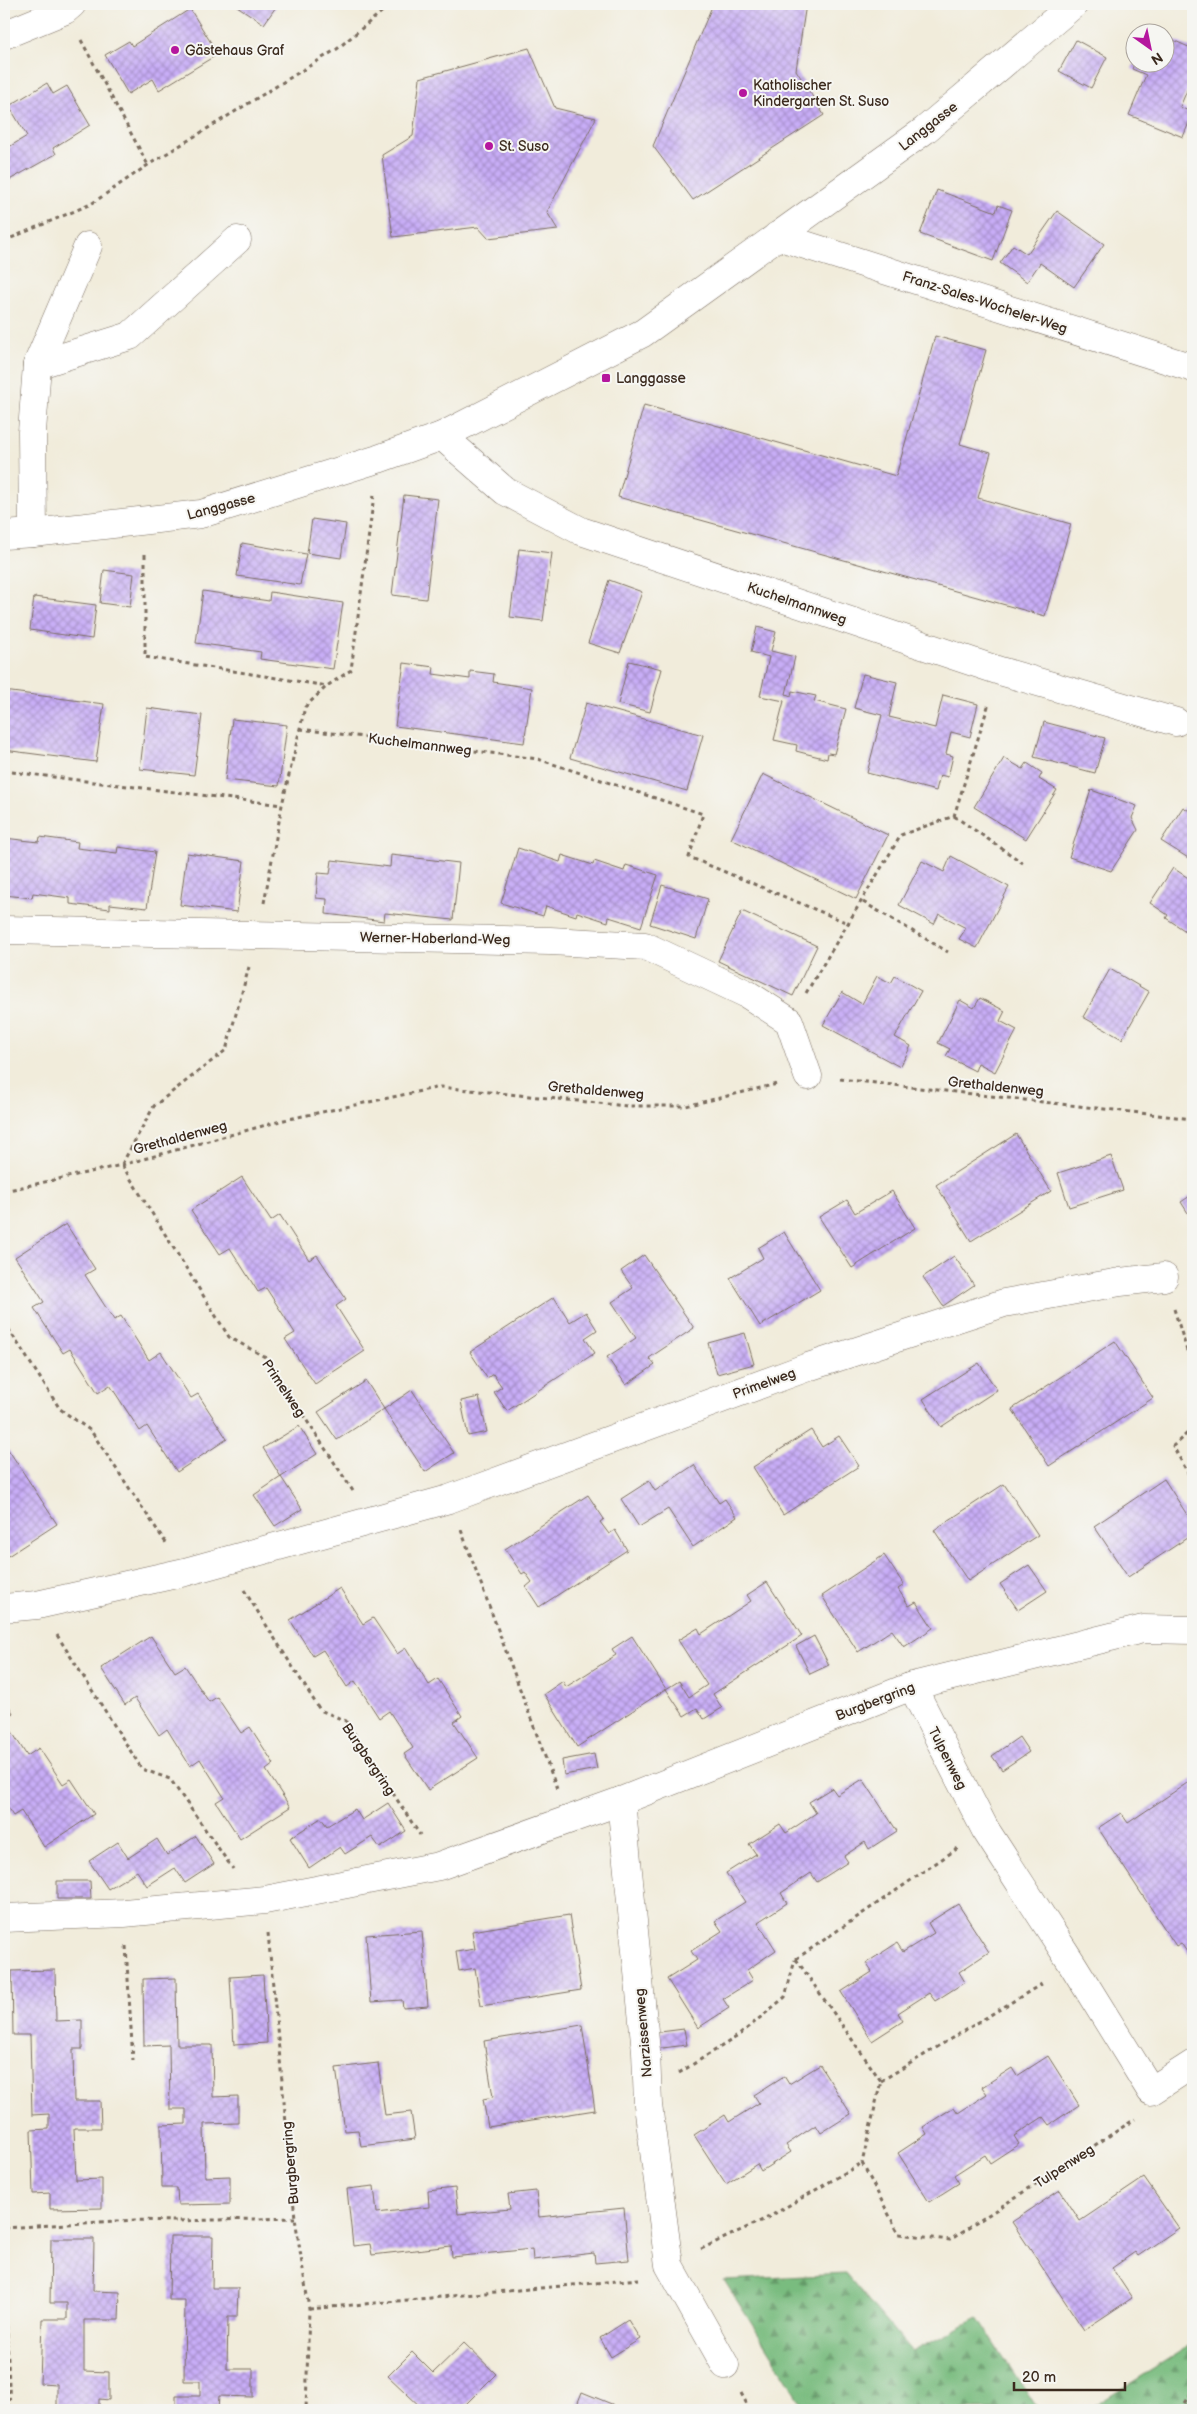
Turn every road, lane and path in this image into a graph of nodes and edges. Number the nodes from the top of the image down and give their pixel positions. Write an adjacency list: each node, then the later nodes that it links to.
1 (391, 4): 5 (path)
2 (1074, 4): 6 (street, Langgasse)
3 (69, 7): 4 (street); 5 (path)
4 (4, 35)
5 (148, 165): 8 (path)
6 (777, 236): 11 (street, Franz-Sales-Wocheler-Weg); 12 (street, Langgasse)
7 (236, 240): 10 (street)
8 (4, 242)
9 (88, 246): 10 (street)
10 (37, 365): 15 (street)
11 (1193, 368)
12 (442, 436): 13 (street, Langgasse); 17 (street, Kuchelmannweg)
13 (378, 459): 14 (street, Langgasse); 18 (path)
14 (146, 521): 15 (street, Langgasse); 18 (path)
15 (33, 533): 16 (street, Langgasse)
16 (4, 535)
17 (1000, 671): 19 (street, Kuchelmannweg); 23 (path)
18 (327, 686): 20 (path)
19 (1176, 722)
20 (300, 729): 22 (path); 26 (path, Kuchelmannweg)
21 (4, 771): 22 (path)
22 (282, 805): 28 (path)
23 (954, 816): 24 (path); 25 (path)
24 (1023, 863)
25 (863, 902): 26 (path); 29 (path)
26 (850, 924): 30 (path)
27 (4, 930): 28 (street, Werner-Haberland-Weg)
28 (258, 934): 30 (street, Werner-Haberland-Weg); 33 (path)
29 (948, 952)
30 (789, 1022): 31 (street)
31 (808, 1076): 32 (path, Grethaldenweg); 33 (path, Grethaldenweg)
32 (1193, 1119)
33 (122, 1165): 34 (path, Grethaldenweg); 41 (path, Primelweg)
34 (4, 1191)
35 (1164, 1277): 37 (path); 40 (street, Primelweg)
36 (4, 1322): 43 (path)
37 (1193, 1370)
38 (1193, 1428): 39 (path)
39 (1193, 1482)
40 (449, 1499): 41 (street, Primelweg); 49 (path)
41 (373, 1521): 42 (street, Primelweg)
42 (226, 1562): 43 (street, Primelweg); 51 (path, Burgbergring)
43 (186, 1572): 44 (street, Primelweg)
44 (38, 1605): 45 (street, Primelweg); 52 (path, Burgbergring)
45 (4, 1608)
46 (1193, 1630): 47 (street, Burgbergring)
47 (912, 1686): 48 (street, Burgbergring); 50 (street, Tulpenweg)
48 (621, 1801): 49 (street, Burgbergring); 61 (street, Narzissenweg)
49 (569, 1820): 51 (street, Burgbergring)
50 (985, 1829): 55 (path); 56 (street, Tulpenweg)
51 (439, 1866): 52 (street, Burgbergring)
52 (260, 1900): 53 (street, Burgbergring); 63 (path, Burgbergring)
53 (124, 1913): 54 (street, Burgbergring); 57 (path)
54 (4, 1918)
55 (796, 1960): 59 (path); 61 (path)
56 (1073, 1965): 59 (path); 60 (street, Tulpenweg)
57 (132, 2061)
58 (1193, 2064): 60 (street)
59 (881, 2081): 62 (path)
60 (1151, 2091): 62 (path, Tulpenweg)
61 (648, 2105): 66 (street, Narzissenweg)
62 (862, 2164): 66 (path)
63 (295, 2218): 64 (path); 67 (path, Burgbergring)
64 (4, 2228)
65 (4, 2261): 70 (path)
66 (672, 2270): 67 (path); 68 (street, Narzissenweg)
67 (309, 2309): 71 (path, Burgbergring)
68 (725, 2365)
69 (1193, 2390): 72 (path)
70 (10, 2410)
71 (306, 2410)
72 (1181, 2410)

